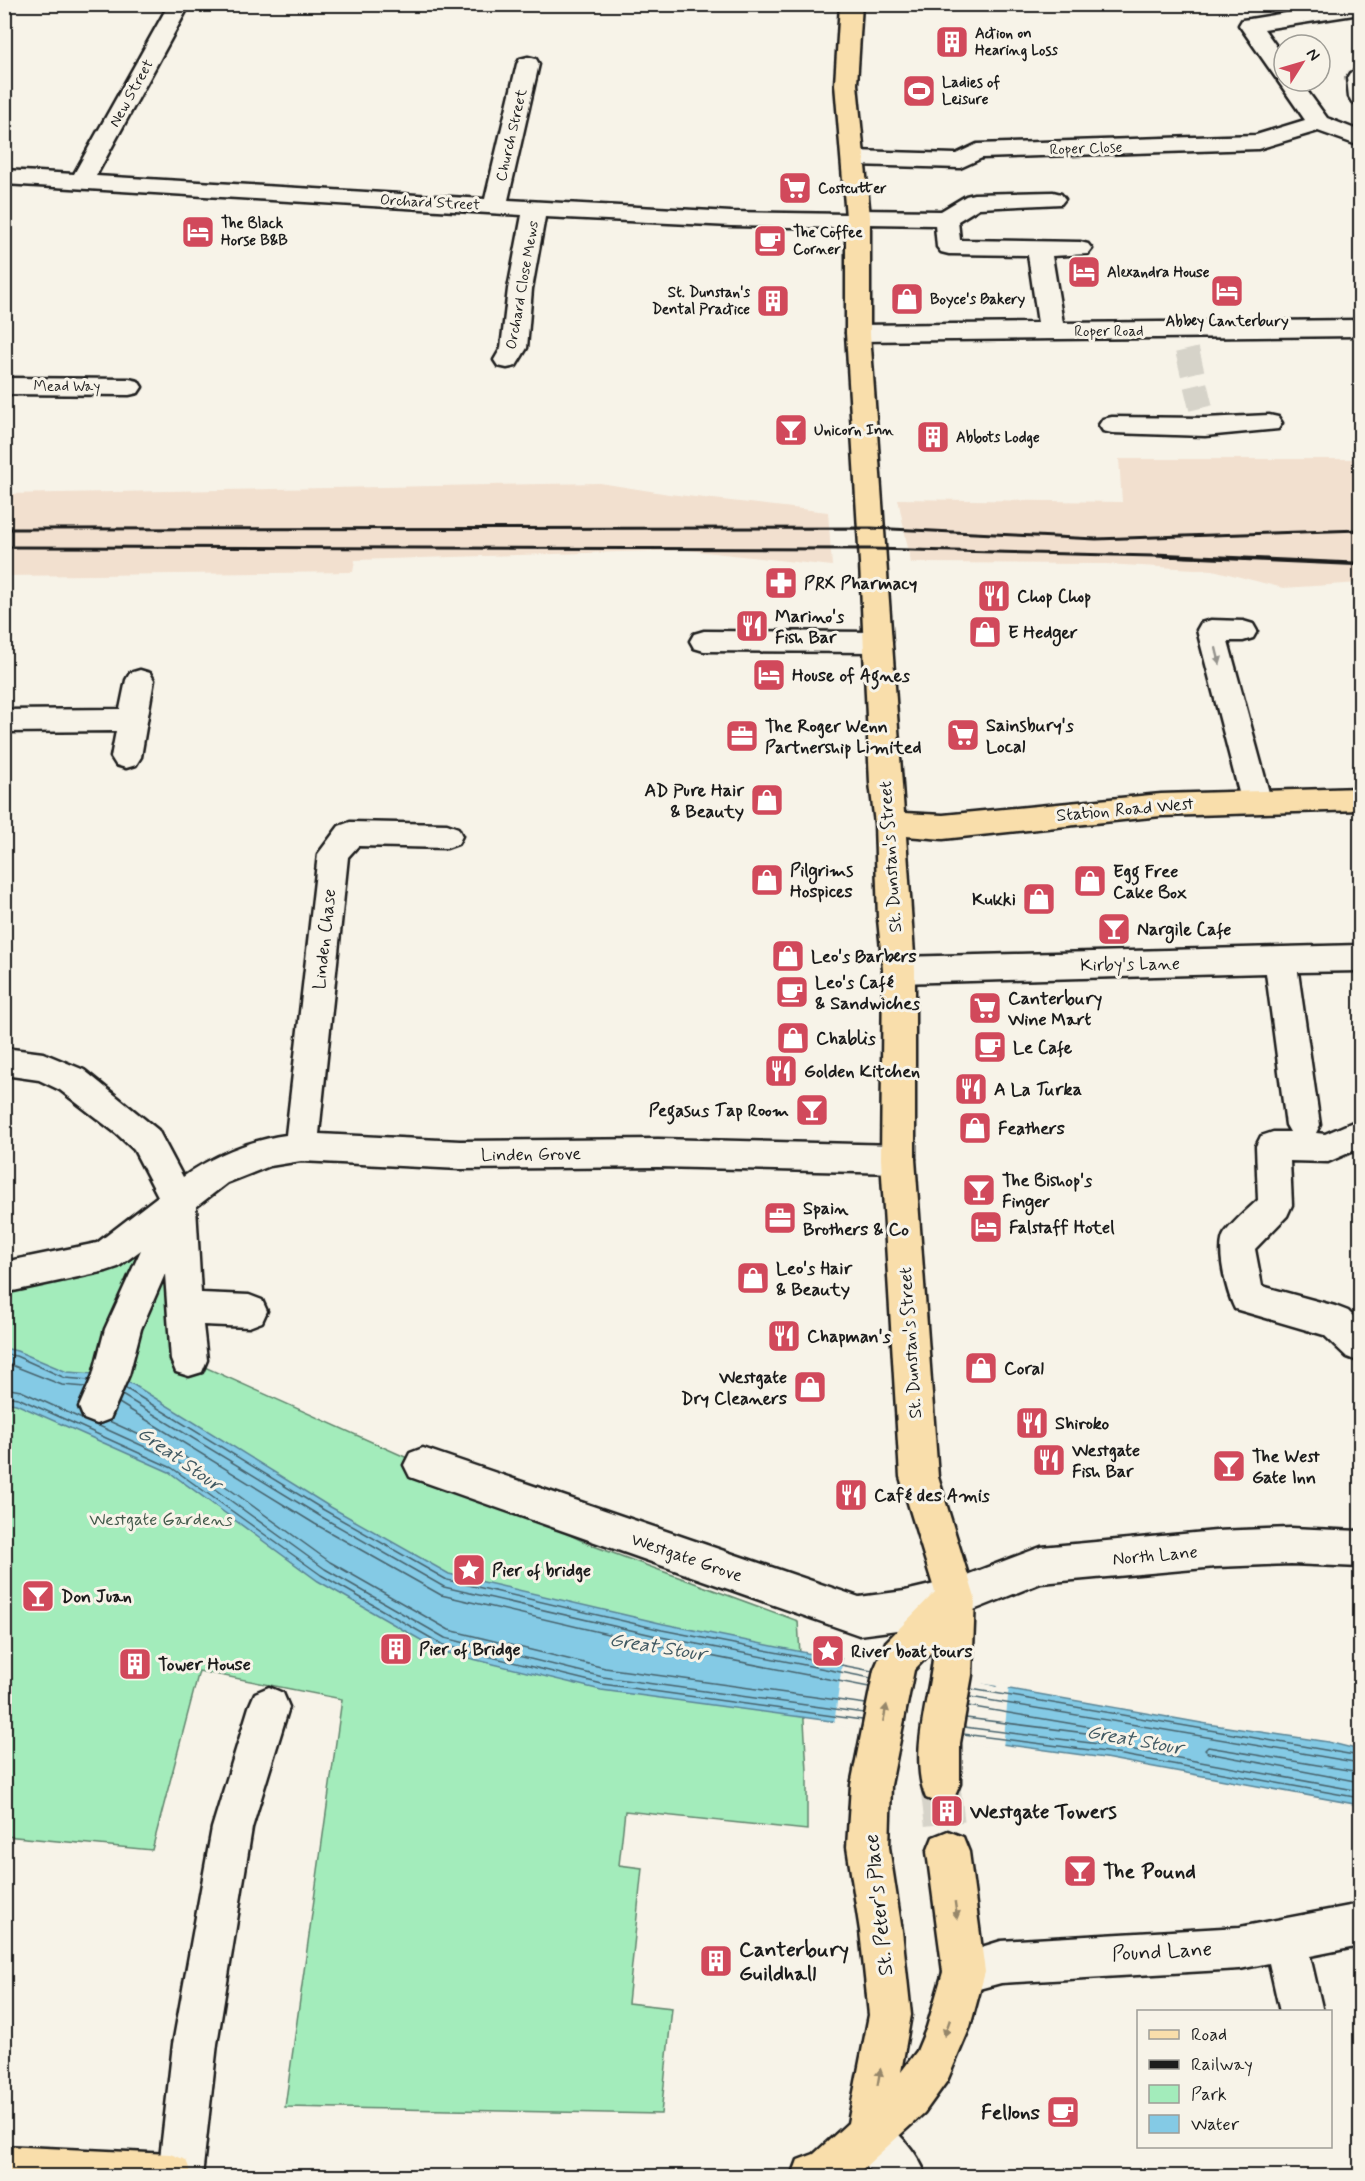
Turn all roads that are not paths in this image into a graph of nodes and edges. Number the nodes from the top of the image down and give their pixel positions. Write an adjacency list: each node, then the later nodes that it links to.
1 (180, 4): 13 (street, New Street)
2 (851, 4): 11 (main road, St. Dunstan's Street)
3 (1360, 8): 4 (street)
4 (1272, 56)
5 (528, 64): 15 (street, Church Street)
6 (1360, 77): 8 (street)
7 (1298, 93): 9 (street)
8 (1360, 97)
9 (1319, 123): 10 (street); 11 (street, Roper Close)
10 (1360, 139)
11 (854, 158): 18 (main road, St. Dunstan's Street)
12 (4, 177): 13 (street, Orchard Street)
13 (81, 182): 15 (street, Orchard Street)
14 (1053, 199): 17 (street)
15 (495, 206): 16 (street, Orchard Street)
16 (536, 208): 18 (street, Orchard Street); 24 (street, Orchard Close Mews)
17 (946, 218): 18 (street, Orchard Street); 19 (street)
18 (857, 219): 23 (main road, St. Dunstan's Street)
19 (1039, 248): 20 (street); 22 (street)
20 (1080, 249)
21 (1360, 328): 22 (street, Roper Road)
22 (1052, 332): 23 (street, Roper Road)
23 (858, 333): 31 (main road, St. Dunstan's Street)
24 (507, 360)
25 (4, 386): 26 (street, Mead Way)
26 (129, 387)
27 (1269, 423): 28 (street)
28 (1112, 425)
29 (1243, 631): 37 (street, one-way to 37)
30 (705, 642): 31 (street)
31 (878, 642): 38 (main road, St. Dunstan's Street)
32 (140, 680): 33 (street)
33 (133, 720): 34 (street); 35 (street)
34 (4, 721)
35 (126, 757)
36 (1360, 799): 37 (main road, Station Road West)
37 (1256, 800): 38 (main road, Station Road West)
38 (890, 824): 42 (main road, St. Dunstan's Street)
39 (447, 836): 46 (street, Linden Chase)
40 (1360, 958): 41 (street, Kirby's Lane)
41 (1280, 960): 42 (street, Kirby's Lane); 44 (street)
42 (899, 970): 47 (main road, St. Dunstan's Street)
43 (4, 1061): 48 (street)
44 (1304, 1125)
45 (1360, 1133): 52 (street)
46 (301, 1147): 47 (street, Linden Grove); 48 (street, Linden Grove)
47 (898, 1159): 57 (main road, St. Dunstan's Street)
48 (179, 1202): 49 (street, Linden Grove); 50 (street); 54 (street)
49 (4, 1278)
50 (184, 1308): 51 (street); 53 (street)
51 (249, 1311)
52 (1360, 1346)
53 (189, 1360)
54 (97, 1407)
55 (423, 1465): 57 (street, Westgate Grove)
56 (1360, 1549): 57 (street, North Lane)
57 (956, 1598): 59 (main road); 65 (main road, St. Peter's Place, one-way to 57)
58 (269, 1707): 68 (street)
59 (940, 1784)
60 (948, 1852): 63 (main road, one-way to 63)
61 (1360, 1925): 62 (street, Pound Lane)
62 (1285, 1939): 63 (street, Pound Lane); 64 (street)
63 (964, 1972): 65 (main road, one-way to 65)
64 (1302, 2010)
65 (868, 2135): 69 (main road); 70 (street)
66 (4, 2168): 67 (main road)
67 (170, 2176)
68 (180, 2176)
69 (814, 2176)
70 (904, 2176)

